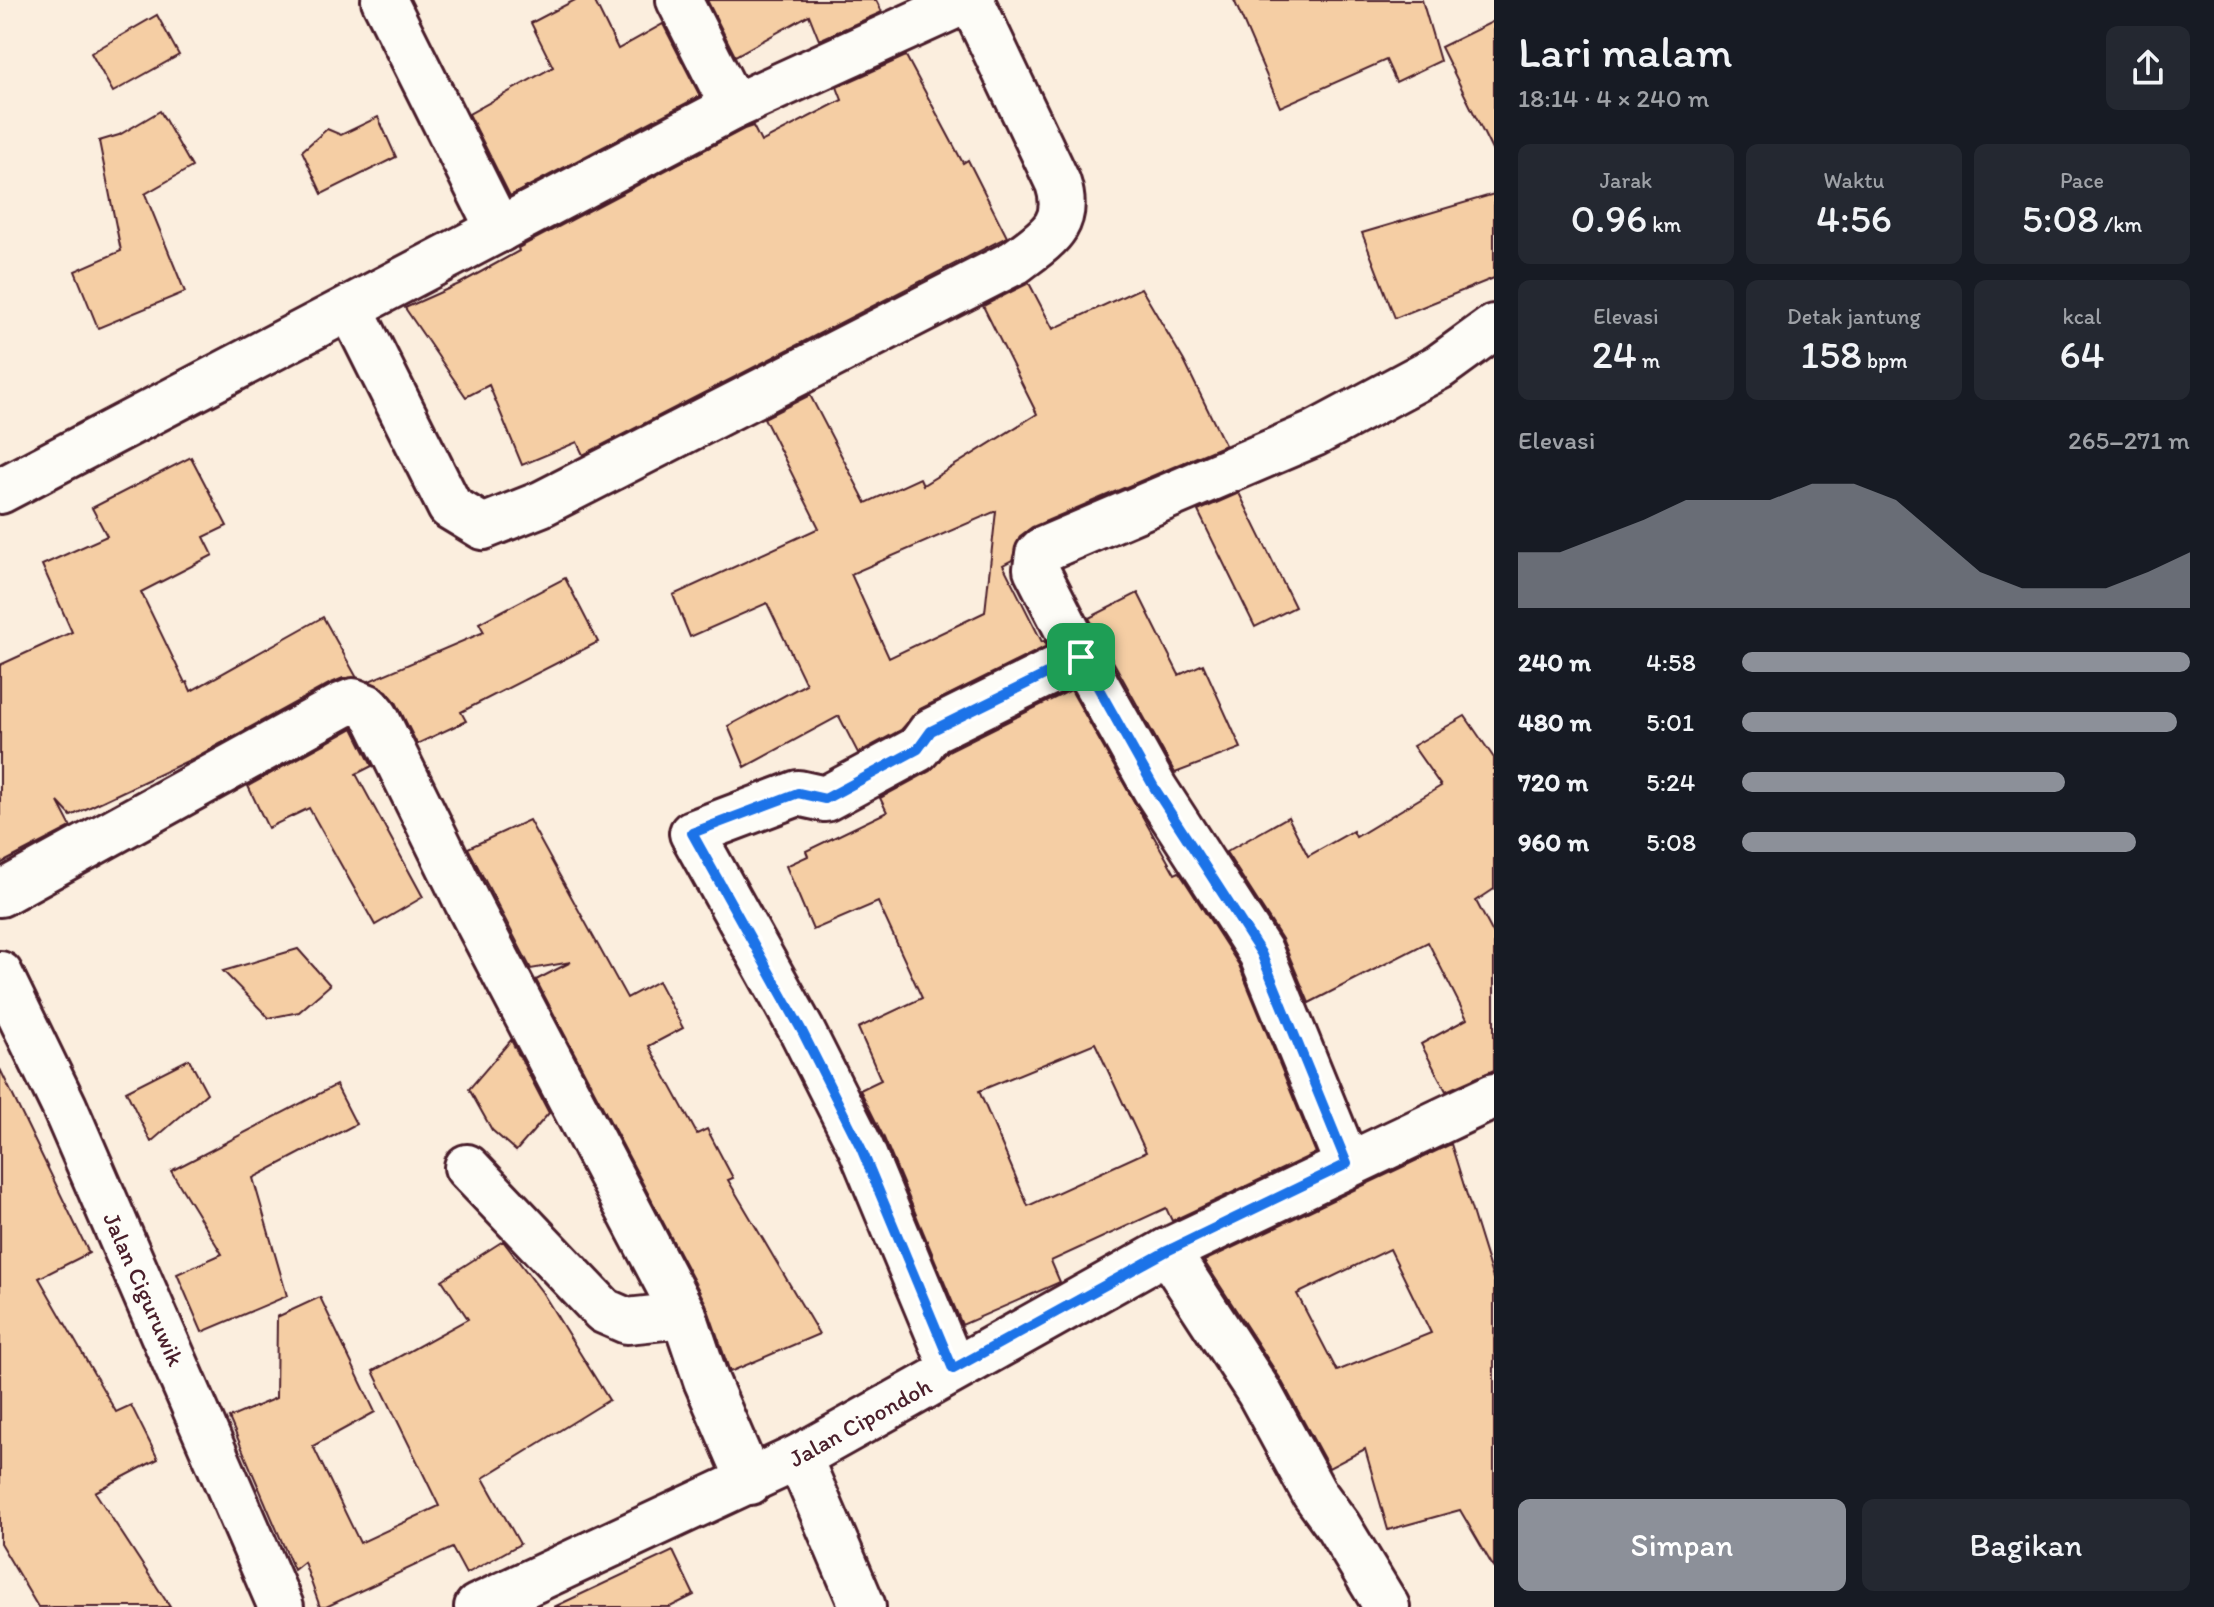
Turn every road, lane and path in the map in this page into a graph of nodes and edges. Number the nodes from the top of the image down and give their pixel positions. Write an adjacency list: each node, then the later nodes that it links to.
1 (384, 0): 5 (street)
2 (679, 0): 4 (street)
3 (970, 0): 4 (street); 6 (street)
4 (733, 107): 5 (street)
5 (499, 230): 6 (street)
6 (351, 309): 8 (street)
7 (1494, 327): 9 (street)
8 (0, 491)
9 (1081, 657): 13 (street); 17 (street)
10 (0, 894): 16 (street)
11 (0, 974): 20 (street, Jalan Ciguruwik)
12 (1494, 1096): 13 (street, Jalan Cipondoh)
13 (1347, 1164): 15 (street, Jalan Cipondoh)
14 (467, 1167): 16 (street)
15 (1167, 1251): 17 (street, Jalan Cipondoh); 23 (street)
16 (684, 1315): 19 (street)
17 (953, 1369): 18 (street, Jalan Cipondoh)
18 (799, 1457): 19 (street, Jalan Cipondoh); 22 (street)
19 (750, 1482): 21 (street, Jalan Cipondoh)
20 (281, 1607)
21 (477, 1607)
22 (863, 1607)
23 (1387, 1607)

